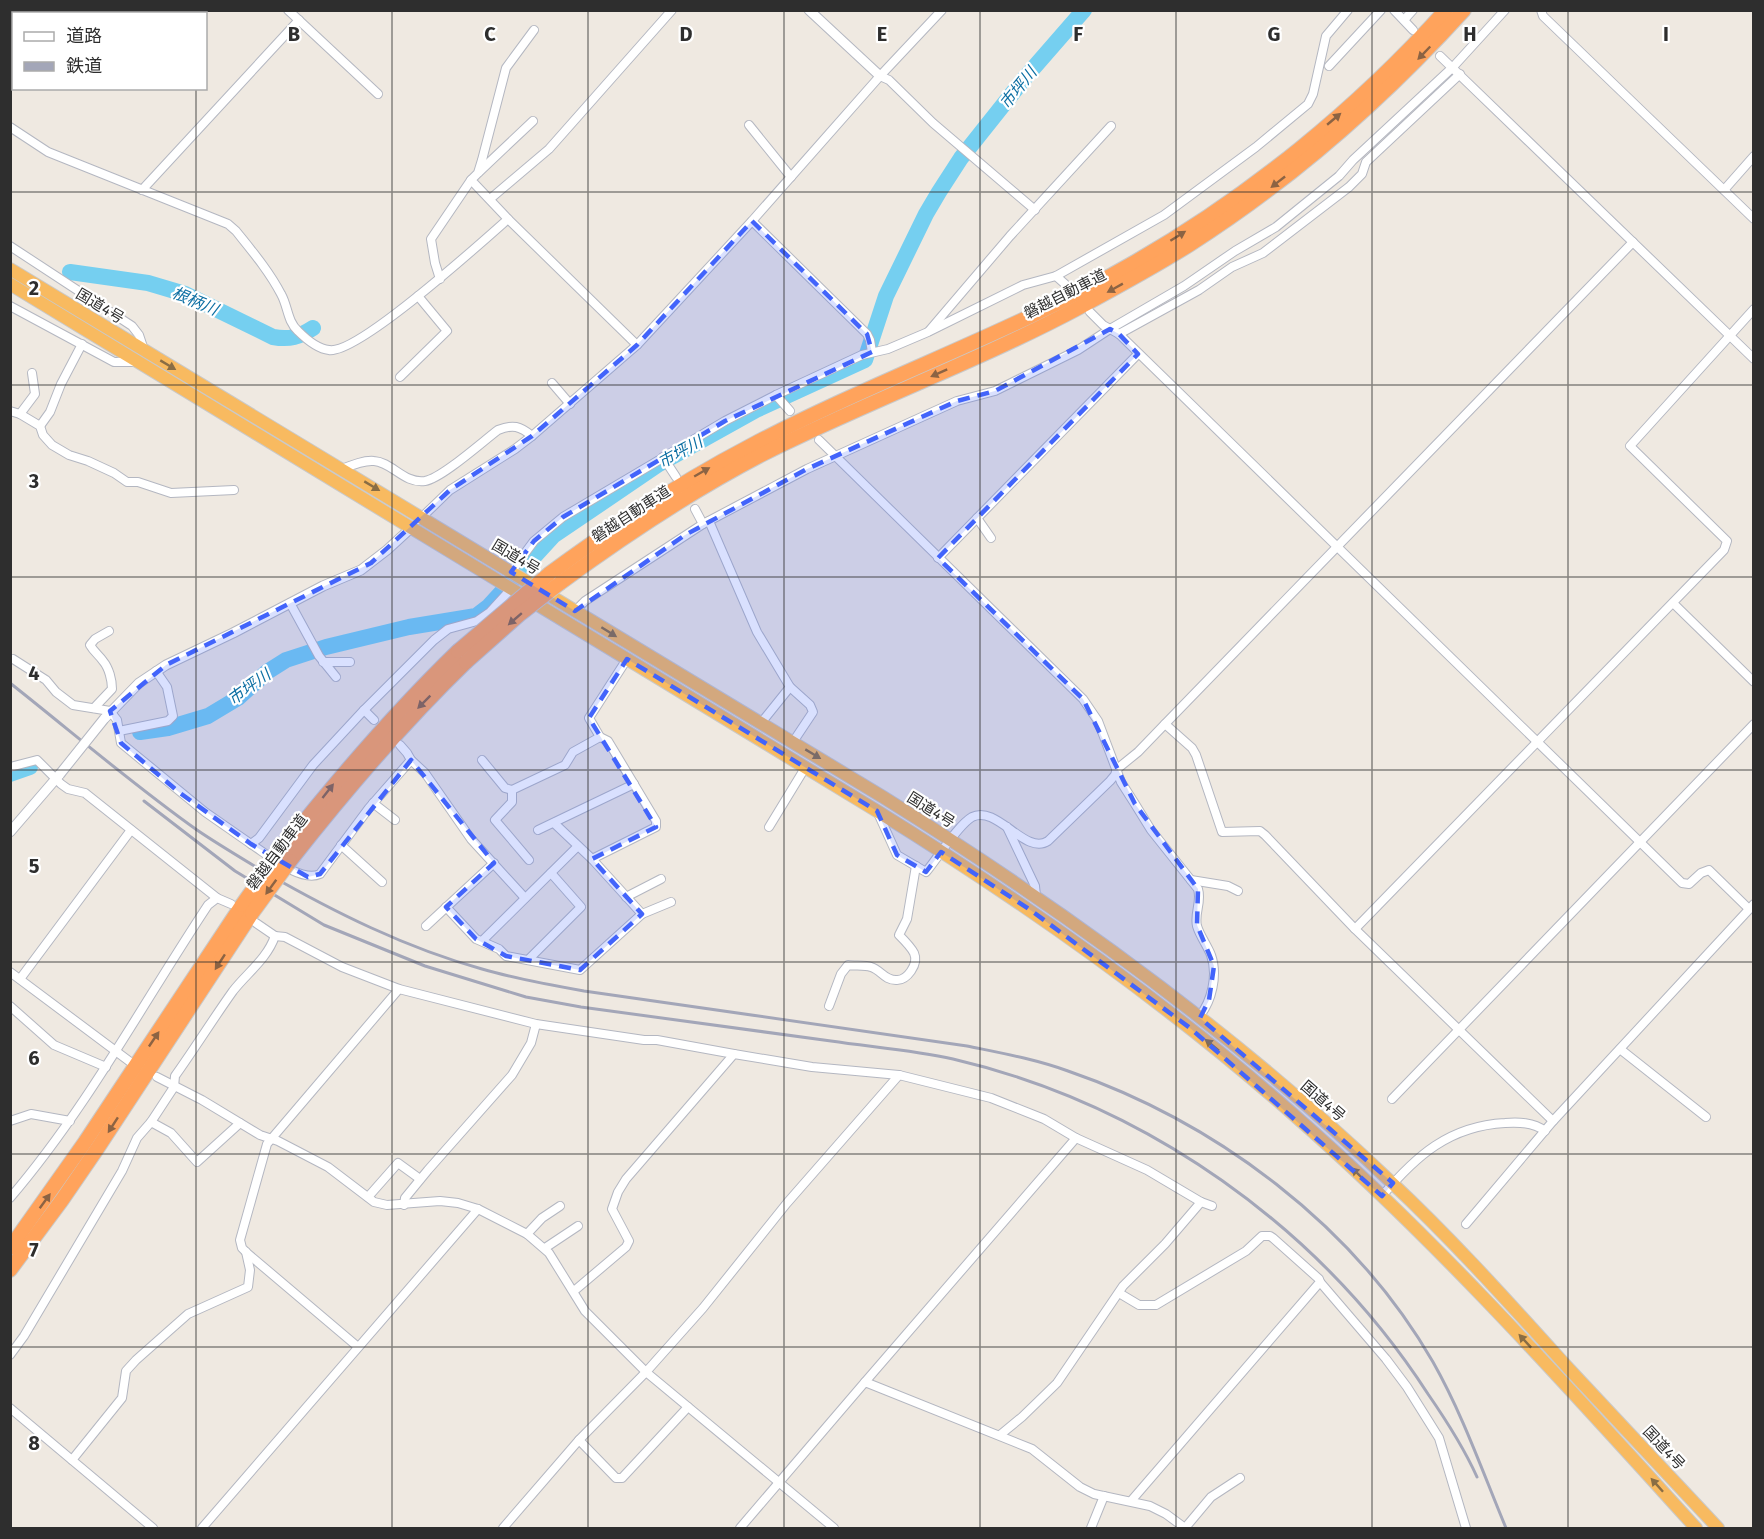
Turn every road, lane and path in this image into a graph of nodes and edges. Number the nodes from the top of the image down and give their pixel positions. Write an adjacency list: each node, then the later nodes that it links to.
1 (288, 10): 13 (street)
2 (672, 10): 33 (street)
3 (809, 10): 21 (street)
4 (942, 10): 21 (street)
5 (1348, 10): 41 (street)
6 (1381, 10): 18 (street)
7 (1394, 10): 14 (street)
8 (1413, 10): 14 (street)
9 (1446, 10): 84 (highway, 磐越自動車道, one-way to 9)
10 (1464, 10): 84 (highway, 磐越自動車道, one-way to 84)
11 (1505, 10): 19 (street)
12 (1541, 10): 32 (street)
13 (299, 20): 22 (street); 31 (street)
14 (1404, 20): 16 (street)
15 (534, 30): 28 (street)
16 (1413, 30)
17 (1440, 56): 19 (street)
18 (1329, 66)
19 (1453, 67): 20 (street); 49 (street)
20 (1460, 74): 38 (street); 51 (street)
21 (880, 76): 29 (street); 34 (street)
22 (378, 94)
23 (533, 121): 28 (street)
24 (749, 125): 29 (street)
25 (1111, 126): 34 (street)
26 (10, 127): 31 (street)
27 (1754, 156): 32 (street)
28 (478, 173): 30 (street)
29 (791, 177): 37 (street)
30 (471, 180): 33 (street); 42 (street)
31 (142, 190): 45 (street)
32 (1724, 190): 36 (street)
33 (490, 199): 35 (street)
34 (1035, 210): 50 (street)
35 (508, 219): 42 (street); 54 (street)
36 (1754, 219)
37 (752, 221): 54 (street); 55 (street)
38 (1633, 242): 52 (street); 81 (street)
39 (10, 246): 57 (street)
40 (10, 269): 57 (highway, 国道4号)
41 (1056, 276): 44 (street); 50 (street)
42 (440, 279): 45 (street)
43 (10, 284): 57 (highway, 国道4号)
44 (1065, 284)
45 (418, 296): 60 (street)
46 (10, 306): 53 (street)
47 (1754, 309): 52 (street)
48 (1090, 312): 49 (street)
49 (1110, 329): 51 (street); 70 (street)
50 (928, 332): 55 (street)
51 (1119, 334): 56 (street)
52 (1731, 337): 58 (street); 87 (street)
53 (82, 344): 57 (street); 67 (street)
54 (637, 345): 63 (street)
55 (872, 352): 62 (street)
56 (1138, 354): 77 (street); 81 (street)
57 (141, 356): 72 (highway, 国道4号, one-way to 72); 79 (highway, 国道4号)
58 (1754, 359)
59 (32, 373): 66 (street)
60 (400, 377)
61 (552, 383): 63 (street)
62 (776, 395): 65 (street); 71 (street)
63 (570, 404): 68 (street)
64 (10, 411): 66 (street)
65 (790, 411)
66 (20, 414): 67 (street)
67 (40, 426): 74 (street)
68 (532, 436): 72 (street); 76 (street)
69 (819, 440): 70 (street)
70 (835, 455): 78 (street); 82 (street)
71 (663, 457): 73 (street); 83 (street)
72 (342, 469): 76 (highway, 国道4号, one-way to 76)
73 (675, 477)
74 (234, 490)
75 (695, 509): 78 (street)
76 (422, 517): 79 (street); 83 (highway, 国道4号)
77 (977, 518): 80 (street); 82 (street)
78 (706, 522): 88 (street); 97 (street)
79 (411, 528): 85 (highway, 国道4号); 86 (street)
80 (991, 538)
81 (1337, 548): 103 (street); 108 (street)
82 (938, 558): 114 (street)
83 (511, 572): 88 (highway, 国道4号)
84 (555, 579): 149 (highway, 磐越自動車道, bridge)
85 (511, 589): 91 (highway, 国道4号); 99 (street)
86 (290, 603): 92 (street); 94 (street)
87 (1673, 603): 96 (street); 108 (street)
88 (575, 611): 102 (highway, 国道4号, one-way to 102)
89 (109, 631): 98 (street)
90 (13, 659): 98 (street)
91 (627, 659): 106 (street); 113 (highway, 国道4号)
92 (323, 662): 93 (street); 95 (street)
93 (350, 662)
94 (156, 671): 100 (street); 105 (street)
95 (336, 677)
96 (1754, 682)
97 (790, 687): 102 (street); 107 (street)
98 (94, 708): 100 (street)
99 (364, 710): 101 (street); 129 (street)
100 (107, 715): 105 (street); 115 (street, bridge)
101 (374, 720)
102 (761, 723): 107 (highway, 国道4号)
103 (1166, 724): 114 (street); 152 (street)
104 (1754, 724): 128 (street)
105 (119, 730): 129 (street)
106 (600, 737): 116 (street); 117 (street)
107 (793, 742): 127 (highway, 国道4号, one-way to 127)
108 (1537, 742): 128 (street); 152 (street)
109 (400, 745): 110 (street)
110 (411, 760): 118 (street); 135 (street)
111 (482, 760): 117 (street)
112 (10, 767): 115 (street)
113 (805, 768): 119 (highway, 国道4号); 122 (street)
114 (1117, 769): 123 (street); 139 (street)
115 (58, 776): 124 (street); 126 (street)
116 (634, 784): 121 (street); 133 (street)
117 (512, 790): 134 (street)
118 (373, 803): 120 (street); 130 (street)
119 (877, 811): 132 (highway, 国道4号); 136 (street)
120 (395, 820)
121 (554, 823): 125 (street); 131 (street)
122 (769, 827)
123 (1007, 827): 127 (street); 142 (street)
124 (131, 830): 144 (street); 157 (street)
125 (538, 830)
126 (10, 832)
127 (951, 840): 132 (street); 142 (highway, 国道4号)
128 (1639, 841): 147 (street); 164 (street)
129 (251, 844): 130 (street)
130 (341, 846): 140 (street)
131 (578, 846): 133 (street); 137 (street)
132 (941, 852): 136 (street); 186 (highway, 国道4号, one-way to 132)
133 (592, 859): 143 (street)
134 (530, 860)
135 (494, 863): 145 (street); 148 (street)
136 (916, 867): 159 (street)
137 (551, 873): 145 (street); 155 (street)
138 (661, 879): 143 (street)
139 (1191, 880): 141 (street); 161 (street)
140 (382, 882)
141 (1238, 891)
142 (1036, 896): 161 (highway, 国道4号)
143 (626, 897): 150 (street)
144 (217, 898): 149 (street); 166 (street)
145 (525, 898): 154 (street)
146 (671, 902): 150 (street)
147 (1751, 906): 165 (street)
148 (446, 908): 151 (street); 154 (street)
149 (245, 911): 153 (street); 196 (highway, 磐越自動車道, one-way to 149); 199 (highway, 磐越自動車道, one-way to 199)
150 (642, 914): 155 (street)
151 (426, 926)
152 (1355, 928): 164 (street)
153 (275, 936): 158 (street); 172 (street)
154 (482, 941): 155 (street)
155 (528, 960)
156 (10, 972): 157 (street)
157 (20, 979): 166 (street)
158 (399, 989): 163 (street); 182 (street)
159 (829, 1006)
160 (13, 1008): 162 (street); 169 (street)
161 (1199, 1017): 184 (highway, 国道4号)
162 (10, 1019)
163 (536, 1024): 167 (street); 183 (street)
164 (1458, 1030): 173 (street); 177 (street)
165 (1620, 1049): 174 (street); 177 (street)
166 (116, 1052): 168 (street); 169 (street)
167 (734, 1054): 170 (street); 201 (street)
168 (129, 1060)
169 (106, 1067): 176 (street)
170 (899, 1075): 181 (street); 205 (street)
171 (157, 1077): 172 (street)
172 (174, 1087): 178 (street); 179 (street)
173 (1392, 1099)
174 (1706, 1117)
175 (10, 1121): 176 (street)
176 (70, 1121): 187 (street)
177 (1553, 1121): 180 (street)
178 (151, 1122): 179 (street); 204 (street)
179 (240, 1123): 182 (street)
180 (1545, 1131): 184 (street); 193 (street)
181 (1076, 1138): 188 (street); 206 (street)
182 (271, 1139): 185 (street); 198 (street)
183 (420, 1179): 185 (street); 189 (street)
184 (1393, 1183): 186 (street); 225 (highway, 国道4号)
185 (368, 1197): 189 (street)
186 (1382, 1197): 224 (highway, 国道4号, one-way to 186)
187 (10, 1198)
188 (1201, 1202): 191 (street); 202 (street)
189 (404, 1204): 192 (street)
190 (560, 1206): 195 (street)
191 (1212, 1206)
192 (478, 1209): 195 (street); 203 (street)
193 (1466, 1224)
194 (578, 1226): 197 (street)
195 (526, 1234): 197 (street)
196 (10, 1248)
197 (545, 1248): 201 (street)
198 (246, 1252): 203 (street); 211 (street)
199 (10, 1270)
200 (1320, 1282): 202 (street); 215 (street); 223 (street)
201 (574, 1291): 205 (street)
202 (1119, 1293): 209 (street)
203 (358, 1347): 217 (street)
204 (10, 1355)
205 (646, 1372): 207 (street); 210 (street)
206 (865, 1382): 209 (street); 213 (street)
207 (688, 1407): 210 (street); 213 (street)
208 (10, 1408): 211 (street)
209 (1000, 1435): 214 (street)
210 (579, 1440): 218 (street)
211 (72, 1460): 216 (street)
212 (1240, 1478): 222 (street)
213 (780, 1482): 219 (street); 220 (street)
214 (1104, 1496): 215 (street); 221 (street)
215 (1131, 1501): 222 (street)
216 (153, 1528)
217 (202, 1528)
218 (503, 1528)
219 (740, 1528)
220 (834, 1528)
221 (1091, 1528)
222 (1185, 1528)
223 (1466, 1528)
224 (1696, 1528)
225 (1718, 1528)

